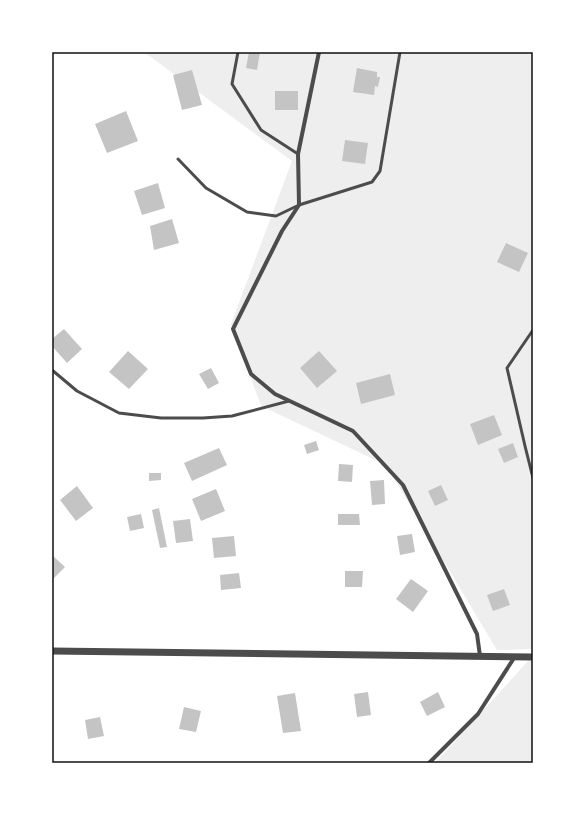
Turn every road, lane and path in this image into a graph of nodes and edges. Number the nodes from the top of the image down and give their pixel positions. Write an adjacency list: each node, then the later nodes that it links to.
1 (238, 52): 4 (lane)
2 (319, 52): 4 (street)
3 (400, 52): 6 (lane)
4 (298, 154): 6 (street)
5 (178, 159): 6 (lane)
6 (299, 205): 9 (street)
7 (533, 330): 10 (lane)
8 (52, 370): 9 (lane)
9 (289, 401): 12 (street)
10 (533, 478)
11 (52, 651): 12 (street)
12 (480, 656): 14 (street)
13 (533, 657): 14 (street)
14 (514, 658): 15 (street)
15 (429, 763)

